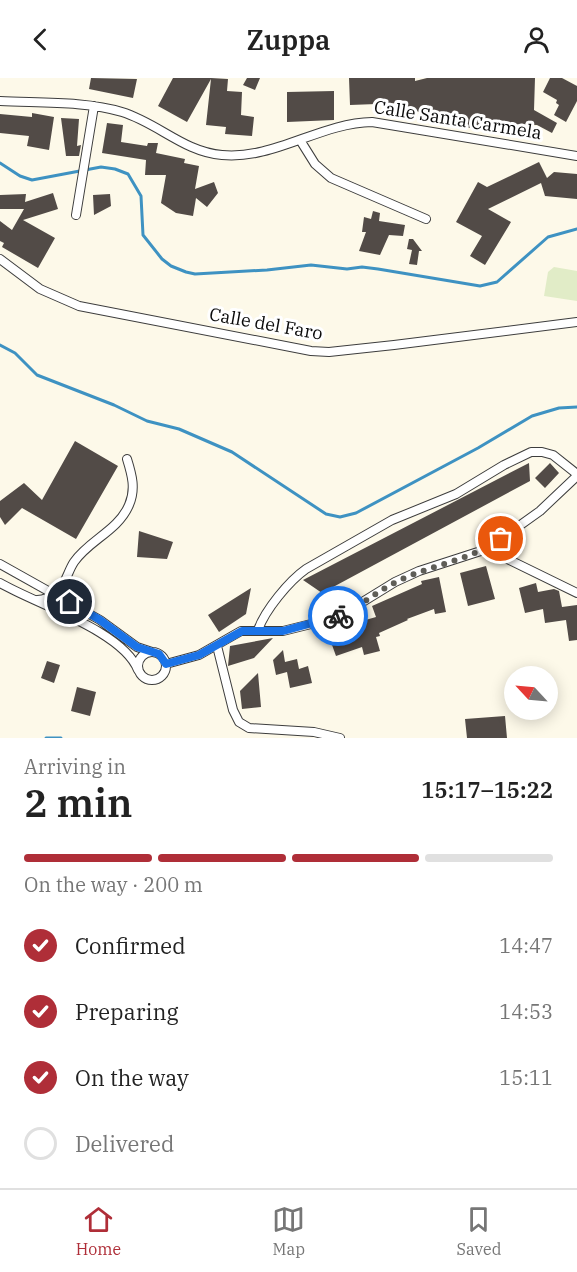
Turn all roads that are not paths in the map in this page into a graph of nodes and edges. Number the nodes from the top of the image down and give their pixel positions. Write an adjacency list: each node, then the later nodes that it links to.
1 (0, 101): 2 (street, Calle Santa Carmela)
2 (94, 106): 3 (street, Calle Santa Carmela); 5 (street)
3 (300, 140): 4 (street, Calle Santa Carmela); 6 (street)
4 (577, 156)
5 (76, 215)
6 (426, 219)
7 (0, 259): 8 (street, Calle del Faro)
8 (577, 322)
9 (127, 459): 15 (street)
10 (577, 475): 11 (street); 17 (street)
11 (487, 549): 14 (street); 17 (street)
12 (0, 564): 15 (street)
13 (0, 583): 16 (street)
14 (577, 592)
15 (54, 593): 16 (street); 19 (street)
16 (37, 600): 21 (street)
17 (258, 630): 18 (street)
18 (217, 646): 20 (street); 22 (street)
19 (152, 652): 20 (street); 21 (street)
20 (166, 664): 21 (street)
21 (138, 670)
22 (340, 738)

